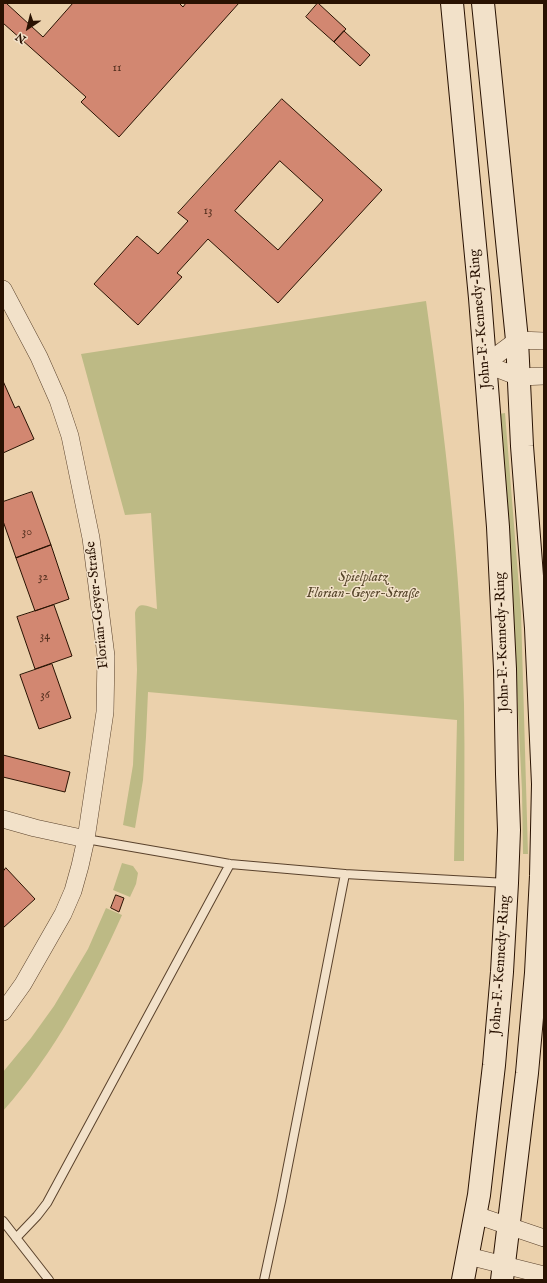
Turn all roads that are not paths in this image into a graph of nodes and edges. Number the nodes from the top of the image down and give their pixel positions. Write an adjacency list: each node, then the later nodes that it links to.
1 (452, 3): 6 (main road, John-F.-Kennedy-Ring)
2 (483, 3): 4 (main road)
3 (3, 289): 10 (street, Florian-Geyer-Straße)
4 (517, 340): 5 (street); 6 (street); 8 (main road)
5 (544, 341)
6 (485, 364): 8 (street); 13 (main road, John-F.-Kennedy-Ring)
7 (544, 376): 8 (street)
8 (519, 378): 17 (main road)
9 (3, 819): 10 (street)
10 (86, 839): 11 (lane); 14 (street, Florian-Geyer-Straße)
11 (230, 864): 12 (lane); 18 (lane)
12 (346, 874): 13 (lane); 24 (lane)
13 (508, 883): 15 (main road, John-F.-Kennedy-Ring)
14 (3, 1012)
15 (476, 1216): 17 (street); 20 (main road, John-F.-Kennedy-Ring)
16 (3, 1221): 18 (lane)
17 (509, 1227): 19 (street); 21 (main road)
18 (16, 1238): 23 (lane)
19 (544, 1238)
20 (468, 1256): 21 (street); 25 (main road, John-F.-Kennedy-Ring)
21 (503, 1272): 22 (street)
22 (544, 1275)
23 (49, 1280)
24 (264, 1280)
25 (463, 1280)

